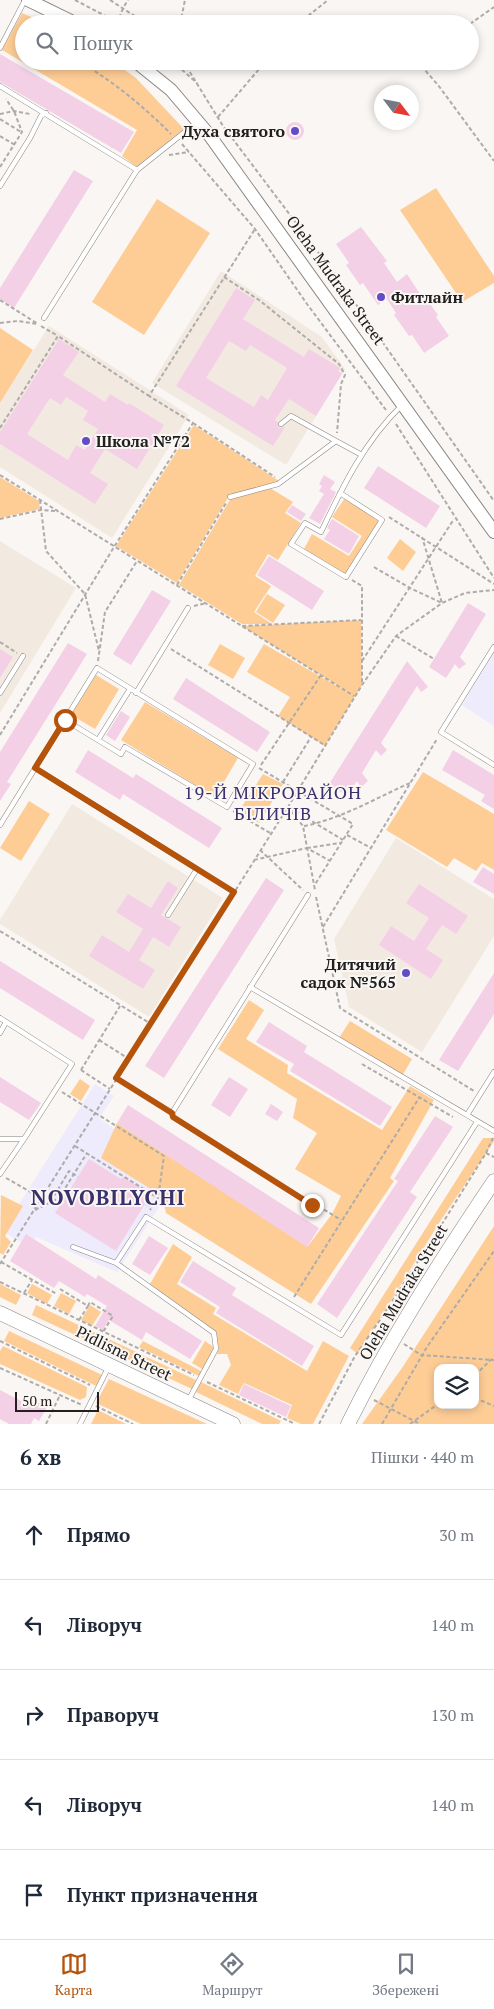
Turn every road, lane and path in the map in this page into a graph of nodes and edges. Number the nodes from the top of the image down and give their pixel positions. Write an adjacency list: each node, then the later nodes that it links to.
1 (27, 0): 9 (lane); 10 (street)
2 (75, 0): 11 (path)
3 (110, 0): 8 (path)
4 (128, 0): 8 (path)
5 (185, 0): 14 (path)
6 (328, 0): 15 (path)
7 (494, 7): 16 (path)
8 (123, 8): 12 (path); 13 (path)
9 (19, 15)
10 (58, 15)
11 (104, 15)
12 (120, 15)
13 (134, 15)
14 (182, 15)
15 (307, 15)
16 (479, 18)
17 (15, 21): 18 (lane)
18 (0, 48)
19 (93, 70): 37 (path)
20 (146, 70): 33 (street, Oleha Mudraka Street)
21 (182, 70): 25 (path)
22 (189, 70): 25 (path)
23 (258, 70): 31 (path)
24 (424, 70): 42 (path)
25 (198, 85): 31 (path)
26 (0, 87): 30 (lane)
27 (5, 97): 28 (path)
28 (14, 111): 29 (path); 30 (path); 34 (path)
29 (0, 114)
30 (43, 114): 36 (lane); 44 (lane)
31 (218, 117): 66 (path)
32 (0, 119): 34 (path)
33 (199, 121): 37 (lane); 54 (street, Oleha Mudraka Street)
34 (22, 132): 36 (path); 38 (path)
35 (0, 136): 38 (path)
36 (30, 138): 39 (lane)
37 (176, 139): 40 (path); 41 (lane)
38 (14, 144): 39 (path); 43 (path)
39 (23, 150): 45 (lane)
40 (189, 152): 41 (path); 46 (path)
41 (152, 158): 44 (lane)
42 (494, 161)
43 (0, 167)
44 (137, 170): 49 (lane)
45 (0, 186)
46 (255, 229): 47 (path); 55 (path)
47 (224, 277): 53 (path); 59 (path)
48 (0, 300): 50 (path)
49 (44, 318)
50 (0, 323)
51 (46, 329): 52 (path)
52 (58, 336): 53 (path); 58 (path)
53 (150, 396): 56 (path)
54 (403, 404): 55 (lane); 72 (street, Oleha Mudraka Street)
55 (391, 416): 60 (lane); 70 (path)
56 (193, 423): 62 (path); 74 (path)
57 (281, 424): 59 (lane)
58 (0, 428)
59 (336, 441): 60 (lane); 62 (lane)
60 (360, 454): 63 (lane)
61 (0, 475): 65 (path)
62 (282, 481): 64 (lane)
63 (340, 493): 79 (lane); 79 (lane)
64 (230, 497): 82 (path)
65 (40, 500): 67 (path); 68 (path)
66 (494, 501)
67 (41, 510): 68 (path); 71 (path); 85 (path)
68 (58, 512): 74 (path)
69 (382, 513): 73 (path)
70 (455, 518): 75 (path); 80 (path)
71 (0, 519)
72 (494, 532)
73 (422, 538): 75 (path); 76 (path)
74 (114, 547): 77 (path); 85 (path)
75 (436, 547): 76 (path); 81 (path)
76 (429, 558): 83 (path); 86 (path)
77 (138, 561): 82 (path); 94 (path)
78 (374, 567): 83 (path)
79 (346, 577): 88 (path)
80 (494, 578)
81 (494, 584)
82 (177, 585): 89 (path)
83 (410, 588): 86 (path); 97 (path)
84 (494, 590): 86 (path)
85 (86, 594): 94 (path); 108 (path)
86 (442, 603): 90 (path)
87 (188, 608): 92 (lane)
88 (361, 620): 89 (path); 97 (path)
89 (242, 626): 99 (path)
90 (396, 636): 96 (path); 100 (path)
91 (0, 642): 95 (path)
92 (165, 646): 103 (lane); 106 (path)
93 (494, 647): 107 (lane)
94 (100, 651): 98 (path)
95 (22, 656): 102 (lane)
96 (434, 658)
97 (362, 661): 100 (path)
98 (97, 668): 101 (lane); 105 (lane)
99 (321, 675): 104 (path); 106 (path)
100 (362, 685): 104 (path)
101 (130, 689): 103 (lane); 110 (lane)
102 (0, 693)
103 (136, 693): 112 (lane)
104 (355, 697): 111 (path)
105 (65, 720): 110 (lane); 114 (lane)
106 (290, 723): 109 (path); 115 (path)
107 (441, 732): 113 (lane); 118 (path)
108 (0, 734)
109 (310, 737): 111 (path); 117 (path)
110 (98, 740): 121 (lane)
111 (326, 746): 119 (path)
112 (253, 764): 115 (path); 121 (lane)
113 (494, 765)
114 (35, 768): 126 (lane); 137 (lane)
115 (259, 768): 116 (path); 117 (path)
116 (255, 775)
117 (283, 782): 119 (path)
118 (410, 783): 124 (path); 132 (path)
119 (298, 791): 122 (path); 124 (path)
120 (237, 804): 123 (path)
121 (227, 807): 123 (path)
122 (288, 807): 125 (path); 127 (path); 128 (path)
123 (232, 811): 128 (path)
124 (339, 815): 125 (path); 129 (path)
125 (316, 824): 127 (path); 130 (path)
126 (0, 825)
127 (303, 826): 131 (path)
128 (271, 834): 133 (path)
129 (346, 835): 130 (path); 132 (path)
130 (342, 842): 131 (path); 136 (path)
131 (307, 848): 134 (path); 136 (path); 138 (path)
132 (371, 848): 142 (path)
133 (260, 850): 134 (path); 135 (path)
134 (267, 856): 135 (path); 140 (path)
135 (254, 860): 139 (path)
136 (330, 861): 138 (path)
137 (197, 869): 139 (path); 141 (lane)
138 (314, 886): 140 (path); 142 (path)
139 (234, 892): 148 (path)
140 (308, 895): 144 (lane)
141 (168, 915)
142 (323, 927): 158 (path)
143 (0, 931): 145 (path)
144 (250, 987): 161 (lane); 162 (lane)
145 (121, 1005): 148 (path); 150 (path)
146 (0, 1018): 147 (lane)
147 (6, 1022): 149 (lane); 152 (lane)
148 (151, 1024): 151 (path)
149 (0, 1033)
150 (99, 1040): 151 (path); 153 (path)
151 (129, 1059): 155 (path)
152 (72, 1064): 153 (path); 156 (lane)
153 (81, 1070): 157 (path)
154 (494, 1072): 158 (lane)
155 (116, 1078): 157 (path); 161 (path)
156 (56, 1088): 160 (path); 167 (lane)
157 (110, 1089): 160 (path)
158 (480, 1094): 162 (lane)
159 (419, 1098): 183 (path)
160 (94, 1113): 168 (path); 177 (path)
161 (172, 1113): 183 (path)
162 (467, 1116): 163 (lane)
163 (477, 1122): 164 (lane); 195 (lane)
164 (494, 1131)
165 (494, 1136): 169 (path)
166 (0, 1139): 167 (lane)
167 (24, 1139): 172 (lane)
168 (74, 1146): 170 (path); 176 (path)
169 (486, 1153): 171 (path); 222 (path)
170 (87, 1154): 173 (path); 177 (path)
171 (494, 1157)
172 (0, 1174): 176 (path)
173 (74, 1174): 174 (path); 178 (path); 178 (path)
174 (78, 1177)
175 (494, 1181): 200 (main road, Oleha Mudraka Street)
176 (41, 1198): 181 (path)
177 (158, 1198): 180 (path)
178 (50, 1202): 181 (path)
179 (146, 1204): 180 (path)
180 (152, 1208): 182 (path)
181 (33, 1211): 187 (path)
182 (146, 1216): 189 (lane); 195 (lane)
183 (341, 1220): 195 (path)
184 (73, 1247): 189 (lane)
185 (494, 1251): 202 (path)
186 (0, 1255): 187 (path)
187 (4, 1257): 188 (path)
188 (1, 1263): 190 (path)
189 (116, 1263): 207 (lane)
190 (32, 1280): 193 (path); 194 (path)
191 (0, 1282): 193 (path)
192 (60, 1289): 196 (path)
193 (24, 1294): 198 (path)
194 (57, 1294)
195 (290, 1303)
196 (88, 1306): 198 (path); 199 (path)
197 (0, 1313): 204 (main road, Pidlisna Street)
198 (79, 1320): 199 (path)
199 (103, 1332): 207 (path)
200 (394, 1338): 202 (path); 208 (main road, Oleha Mudraka Street)
201 (0, 1341): 212 (path)
202 (421, 1355): 203 (path); 215 (path)
203 (494, 1359): 206 (path)
204 (110, 1365): 211 (main road, Pidlisna Street); 212 (lane)
205 (0, 1368): 209 (path)
206 (479, 1372)
207 (200, 1379): 211 (lane); 221 (path)
208 (363, 1394): 215 (path); 223 (main road, Oleha Mudraka Street)
209 (60, 1395): 212 (path); 217 (path)
210 (479, 1400): 213 (path)
211 (187, 1402): 220 (main road, Pidlisna Street)
212 (91, 1404): 218 (lane); 219 (path)
213 (494, 1406)
214 (434, 1407): 216 (path)
215 (391, 1409): 216 (path); 224 (path)
216 (415, 1421): 225 (path); 226 (path)
217 (46, 1424)
218 (80, 1424)
219 (133, 1424)
220 (233, 1424)
221 (295, 1424)
222 (319, 1424)
223 (348, 1424)
224 (382, 1424)
225 (410, 1424)
226 (420, 1424)

